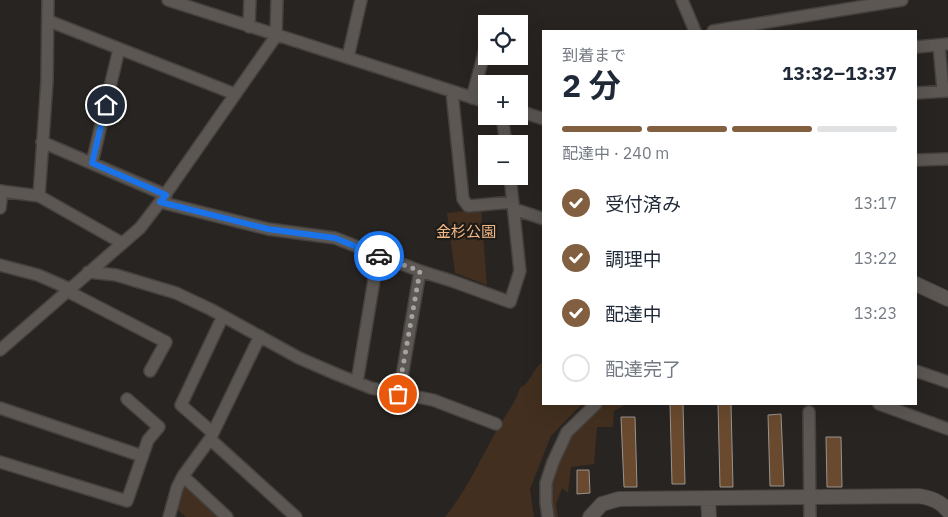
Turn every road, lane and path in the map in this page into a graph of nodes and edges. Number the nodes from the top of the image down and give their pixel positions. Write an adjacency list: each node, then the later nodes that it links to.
1 (48, 0): 8 (street)
2 (168, 0): 9 (street)
3 (250, 0): 9 (street)
4 (277, 0): 12 (street)
5 (361, 0): 16 (street)
6 (682, 0): 10 (street)
7 (902, 0): 11 (street)
8 (49, 21): 15 (street); 26 (street)
9 (249, 26): 12 (street)
10 (695, 30)
11 (719, 30)
12 (276, 36): 16 (street); 21 (street)
13 (944, 45): 14 (street); 18 (street)
14 (917, 47)
15 (119, 49): 21 (street); 29 (street)
16 (348, 57): 19 (street)
17 (481, 65): 22 (street)
18 (946, 91): 20 (street)
19 (452, 92): 22 (street); 34 (street)
20 (917, 93)
21 (235, 94): 33 (street)
22 (472, 98): 23 (street)
23 (478, 100)
24 (528, 114): 25 (street)
25 (542, 119)
26 (42, 142): 29 (street); 32 (street)
27 (948, 159): 28 (street)
28 (917, 160)
29 (92, 163): 33 (street)
30 (511, 185): 34 (street)
31 (1, 191): 32 (street); 35 (street)
32 (39, 196): 37 (street)
33 (163, 199): 37 (street); 38 (street)
34 (513, 205): 36 (street); 40 (street)
35 (0, 208)
36 (542, 218)
37 (122, 243): 41 (street)
38 (378, 256): 40 (street); 50 (street)
39 (0, 265): 43 (street)
40 (420, 271): 52 (street)
41 (88, 272): 43 (street); 45 (street)
42 (917, 284): 44 (street)
43 (68, 290): 47 (street); 48 (street)
44 (948, 299)
45 (223, 316): 46 (street); 60 (street)
46 (260, 336): 50 (street); 60 (street)
47 (0, 350)
48 (150, 371)
49 (917, 371): 51 (street)
50 (357, 382): 52 (street)
51 (948, 382)
52 (398, 394): 58 (street)
53 (127, 399): 61 (street)
54 (595, 405): 70 (street)
55 (882, 405): 59 (street)
56 (0, 408): 61 (street)
57 (809, 412): 64 (street)
58 (496, 424)
59 (948, 429)
60 (211, 436): 63 (street); 69 (street)
61 (142, 456): 62 (street)
62 (0, 462)
63 (183, 476): 67 (street); 68 (street)
64 (810, 498): 65 (street); 66 (street); 73 (street)
65 (708, 499): 71 (street); 72 (street)
66 (948, 511)
67 (173, 514)
68 (227, 517)
69 (296, 517)
70 (548, 517)
71 (590, 517)
72 (709, 517)
73 (810, 517)

